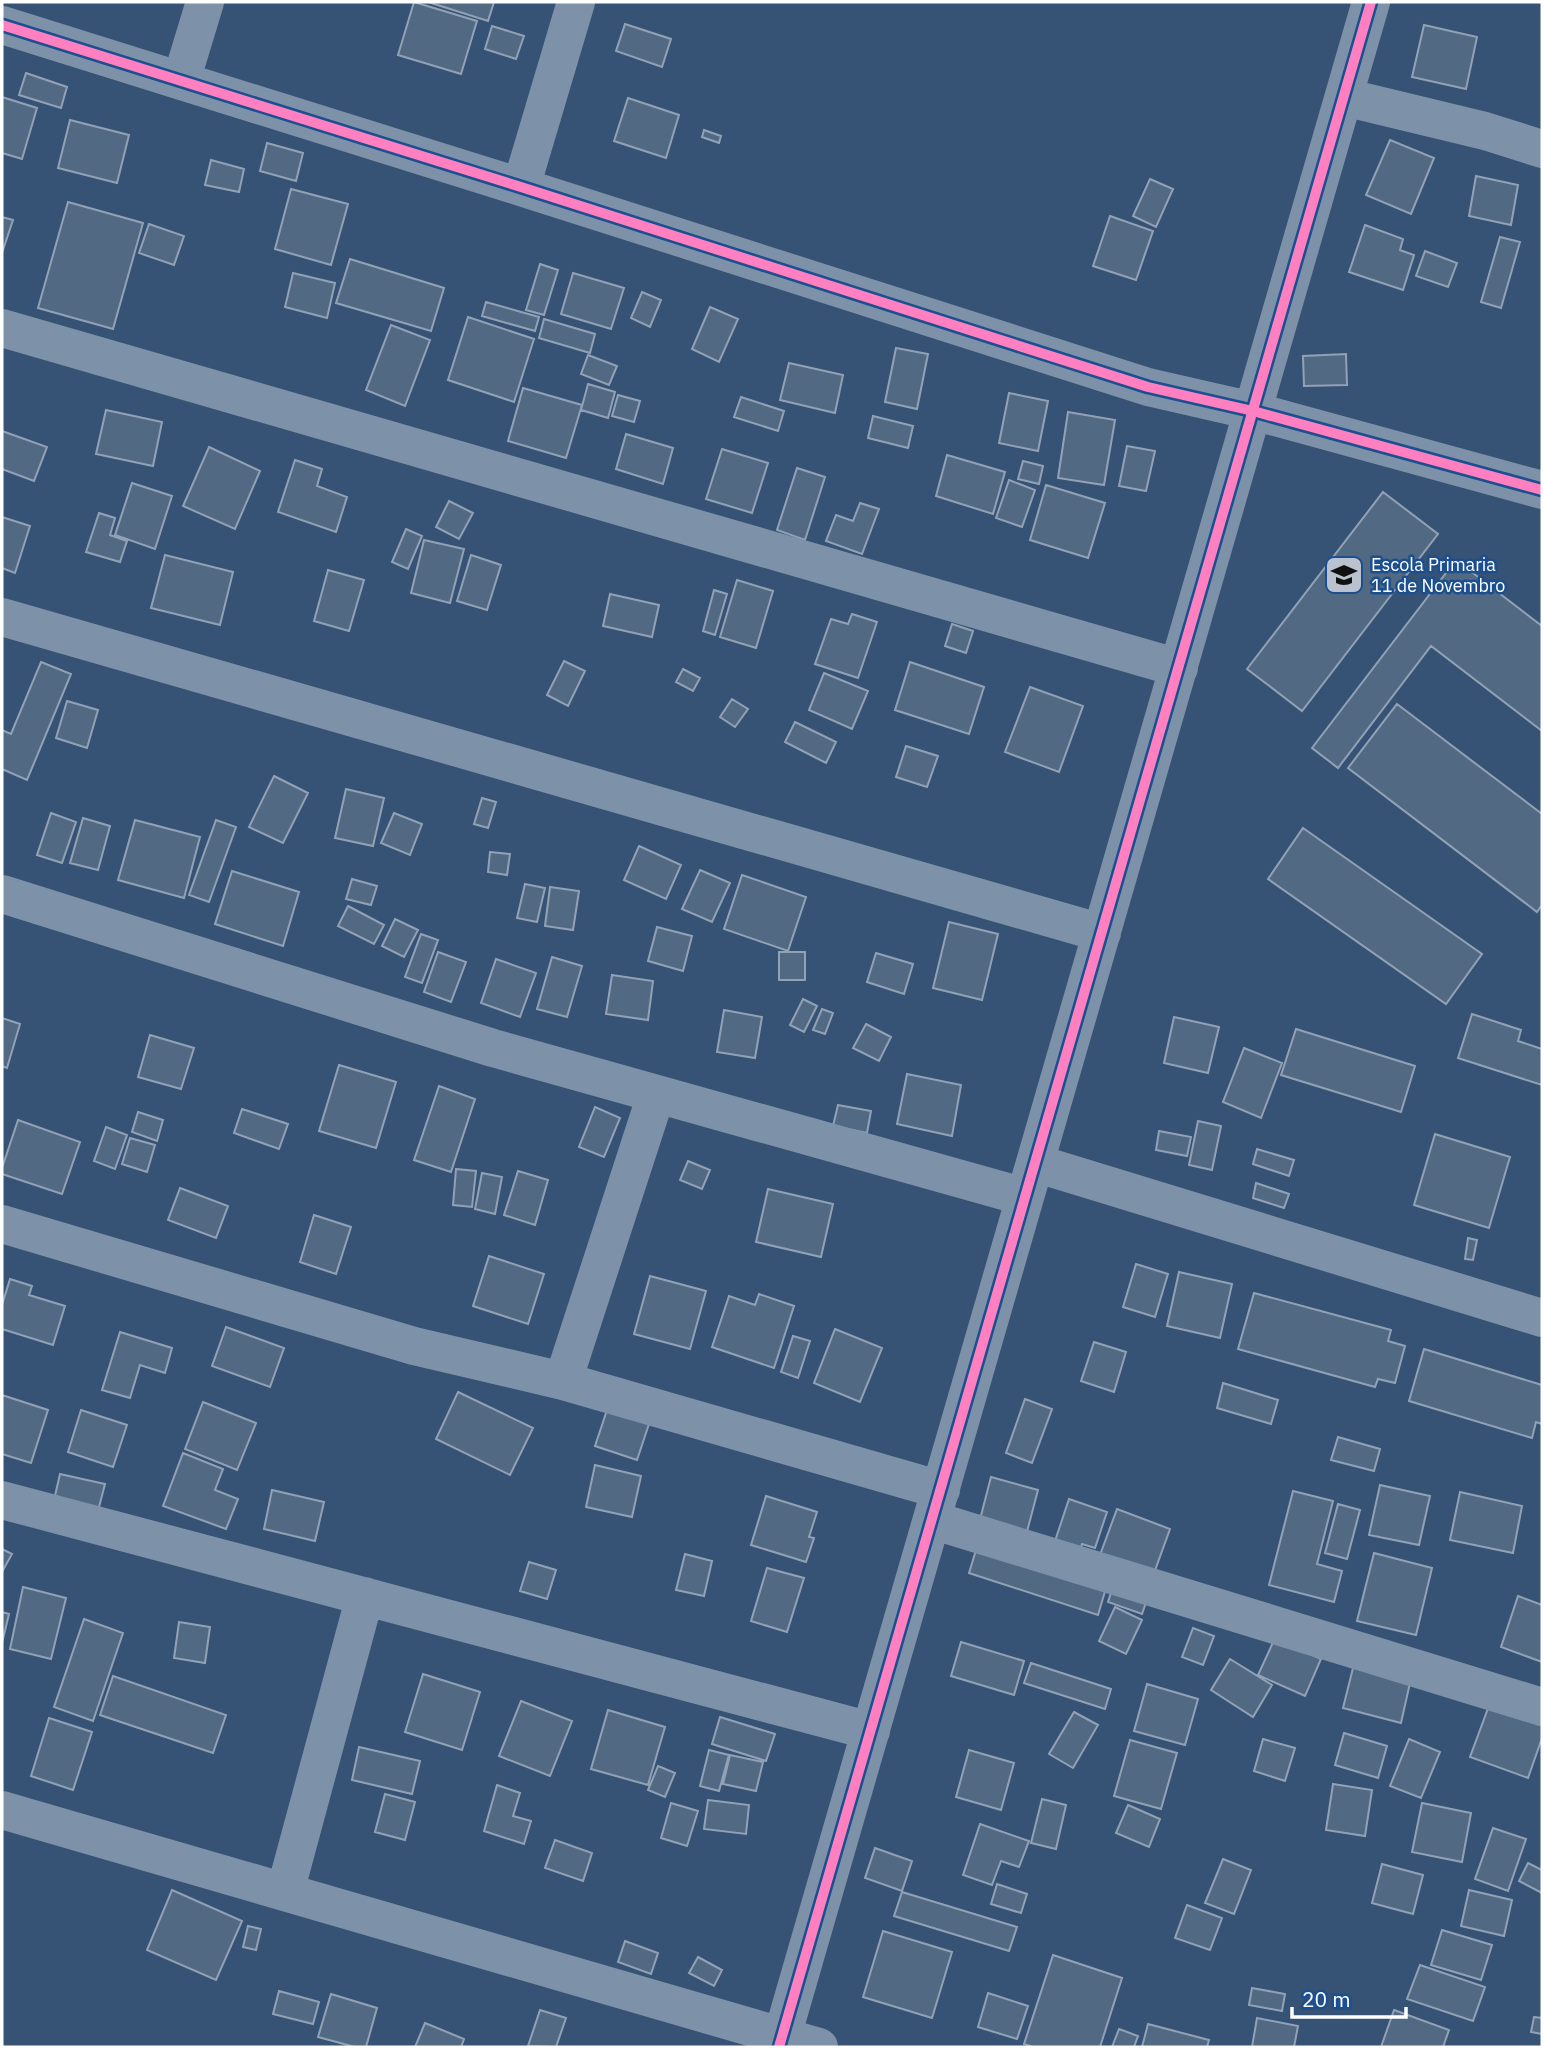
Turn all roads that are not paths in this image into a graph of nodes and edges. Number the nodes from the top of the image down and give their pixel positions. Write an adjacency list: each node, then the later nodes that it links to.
1 (205, 2): 5 (street)
2 (576, 2): 8 (street)
3 (1371, 2): 6 (street)
4 (2, 25): 5 (street)
5 (181, 80): 8 (street)
6 (1344, 97): 7 (street); 10 (street)
7 (1542, 149)
8 (521, 187): 10 (street)
9 (2, 328): 13 (street)
10 (1253, 411): 11 (street); 13 (street)
11 (1542, 490)
12 (2, 617): 15 (street)
13 (1179, 668): 15 (street)
14 (2, 894): 16 (street)
15 (1102, 933): 17 (street)
16 (656, 1096): 17 (street); 20 (street)
17 (1030, 1180): 19 (street); 22 (street)
18 (2, 1224): 20 (street)
19 (1542, 1318)
20 (563, 1381): 22 (street)
21 (2, 1500): 23 (street)
22 (936, 1505): 24 (street); 25 (street)
23 (365, 1597): 25 (street); 27 (street)
24 (1542, 1707)
25 (871, 1731): 28 (street)
26 (2, 1810): 27 (street)
27 (285, 1892): 28 (street)
28 (780, 2042): 29 (street)
29 (819, 2047)

